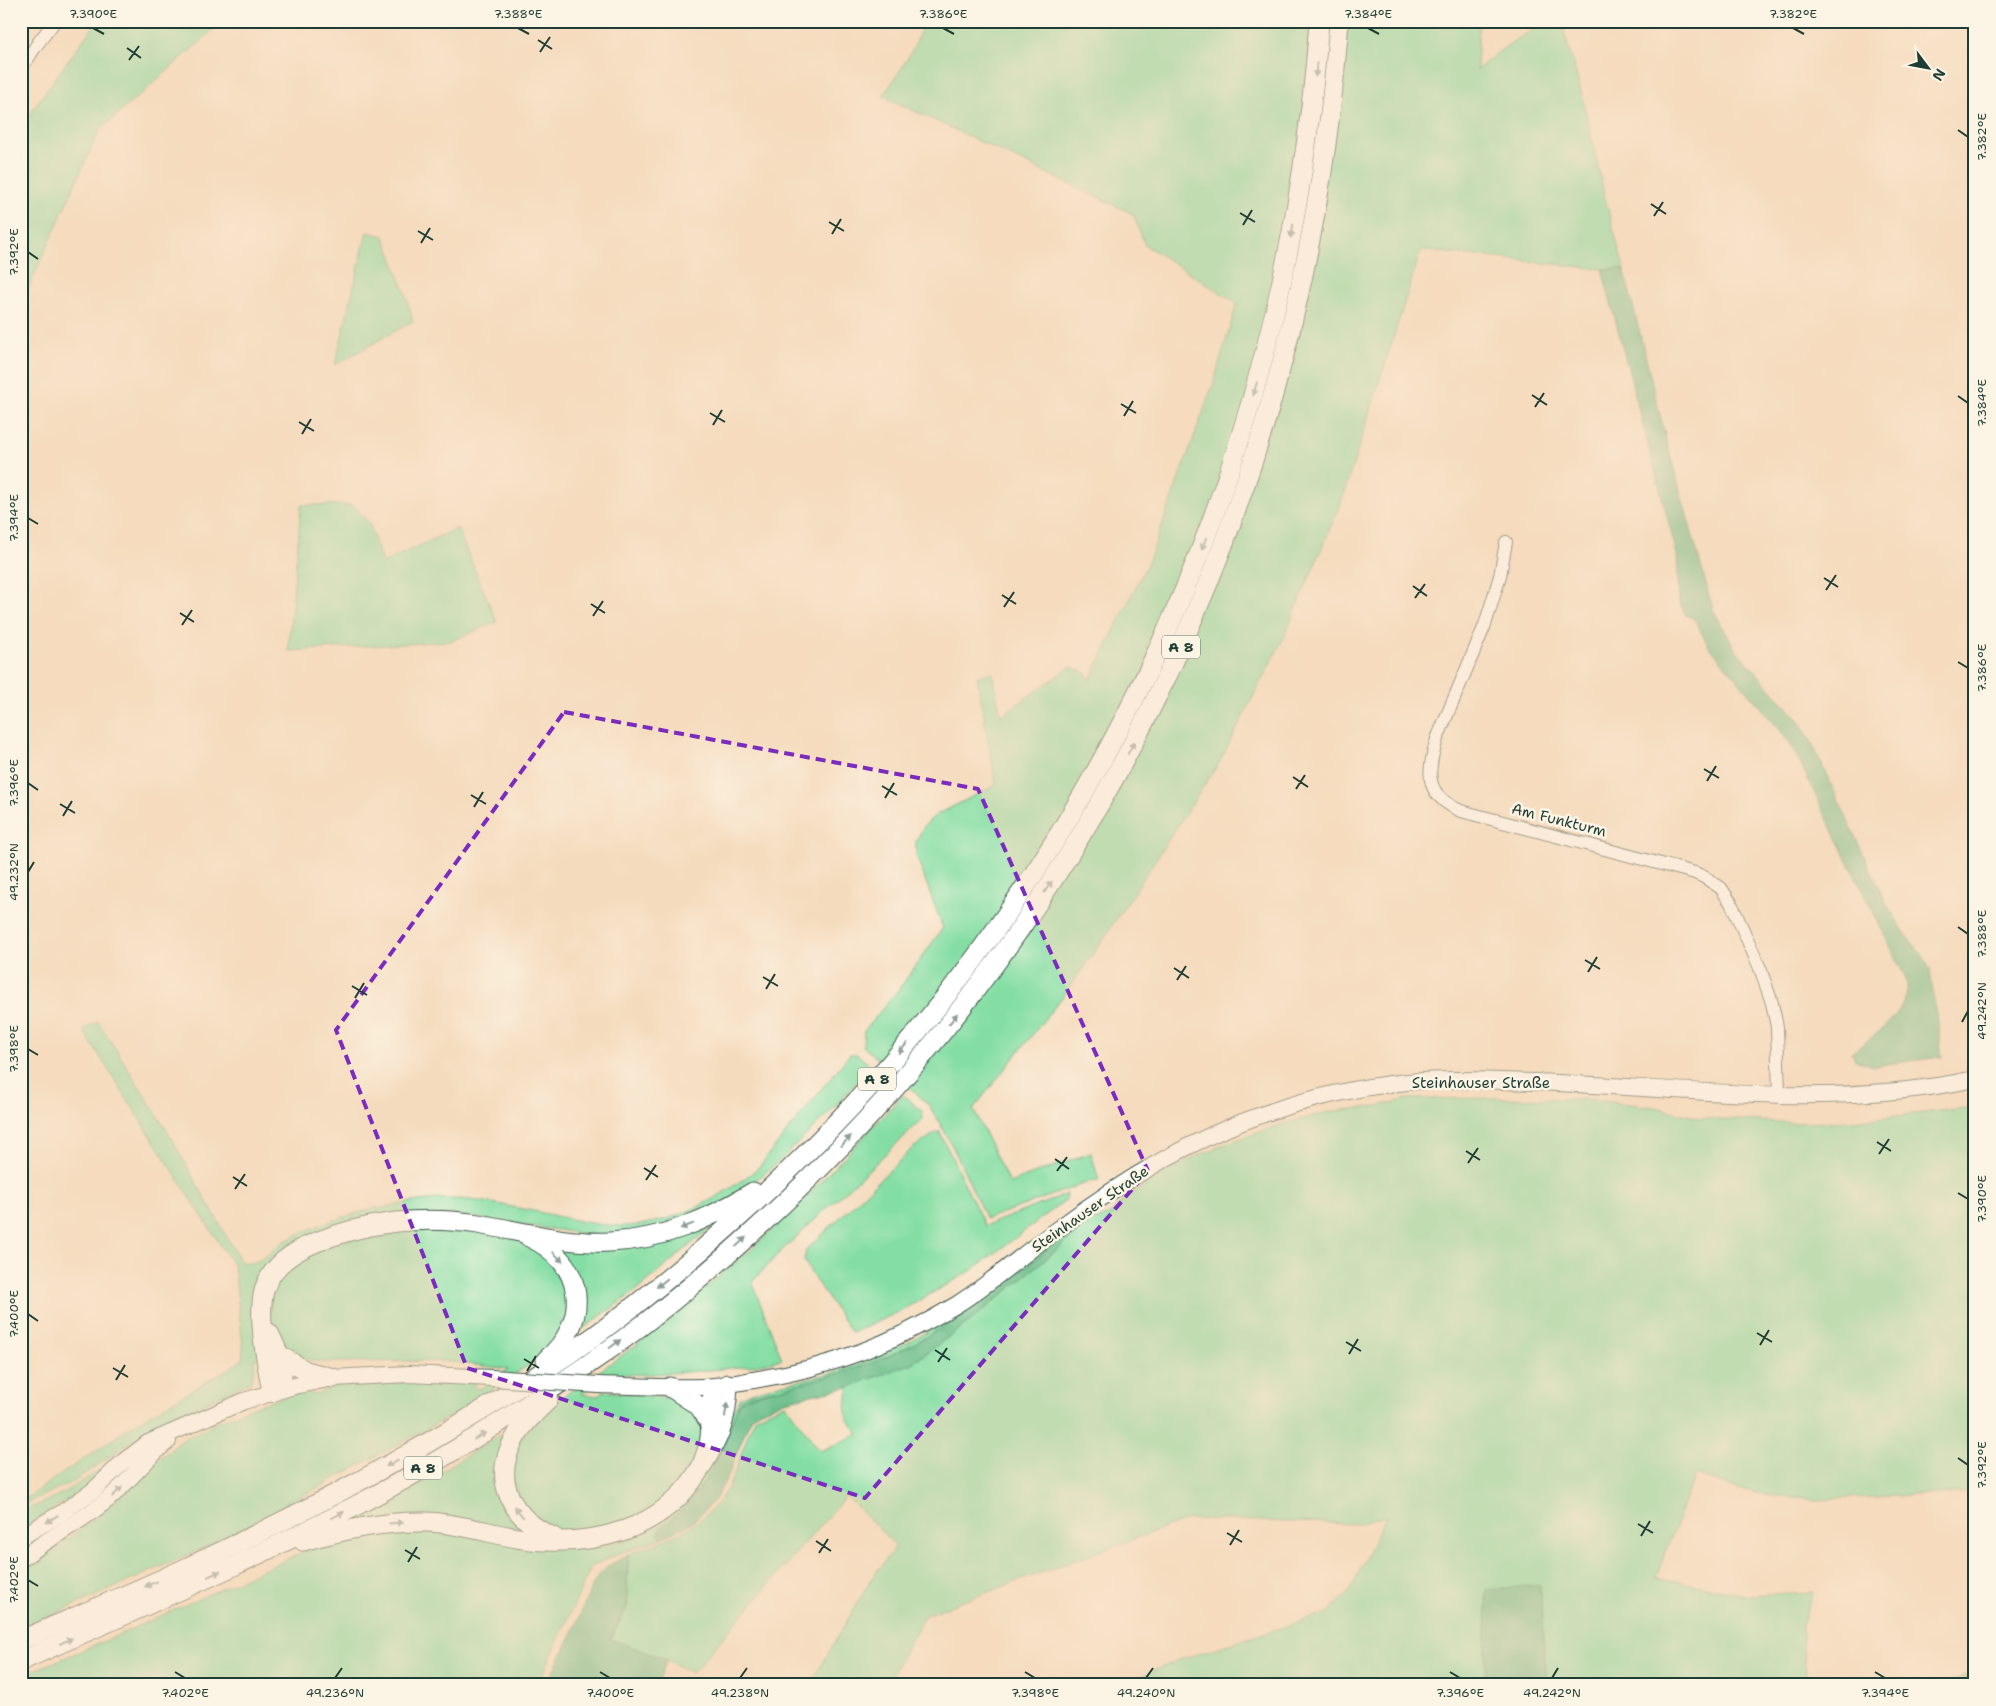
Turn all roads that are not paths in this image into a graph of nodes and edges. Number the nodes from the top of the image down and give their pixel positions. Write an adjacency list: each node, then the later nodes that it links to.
1 (55, 21): 4 (street)
2 (1319, 21): 8 (highway, A 8, one-way to 8)
3 (1339, 21): 12 (highway, A 8, one-way to 3)
4 (21, 69)
5 (1506, 542): 7 (street, Am Funkturm)
6 (1975, 1079): 7 (main road, Steinhauser Straße)
7 (1778, 1095): 14 (main road, Steinhauser Straße)
8 (791, 1170): 9 (highway, one-way to 9); 17 (highway, A 8, one-way to 17)
9 (517, 1232): 10 (highway); 17 (highway, one-way to 17)
10 (263, 1318): 11 (highway); 16 (highway)
11 (279, 1355): 13 (highway); 16 (highway)
12 (576, 1373): 22 (highway, one-way to 12); 23 (highway, A 8, one-way to 12)
13 (333, 1378): 15 (main road, Steinhauser Straße, bridge); 16 (main road, Steinhauser Straße)
14 (728, 1384): 15 (main road, Steinhauser Straße); 18 (highway); 20 (highway, one-way to 14)
15 (670, 1387): 18 (highway)
16 (272, 1392): 19 (main road, Steinhauser Straße)
17 (495, 1403): 25 (highway, A 8, one-way to 25)
18 (710, 1423): 20 (highway)
19 (188, 1426): 21 (main road, one-way to 21); 24 (main road, one-way to 19)
20 (702, 1465): 22 (highway)
21 (21, 1537)
22 (559, 1540): 23 (highway, one-way to 22)
23 (263, 1552): 26 (highway, A 8, one-way to 23)
24 (21, 1559)
25 (21, 1640)
26 (21, 1661)

